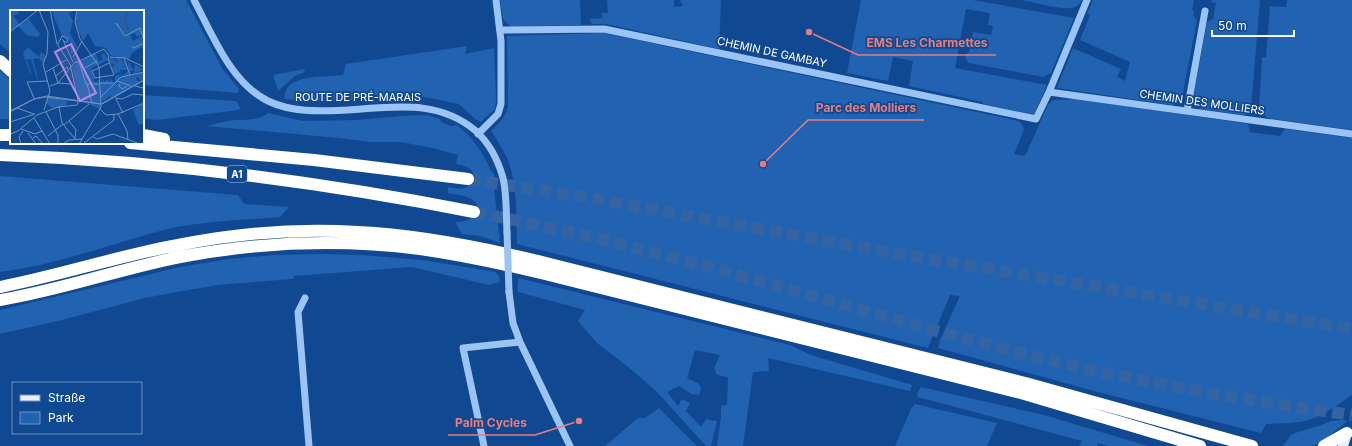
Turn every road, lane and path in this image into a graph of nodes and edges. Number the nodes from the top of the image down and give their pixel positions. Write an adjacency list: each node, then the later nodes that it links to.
1 (194, 0): 10 (street, ROUTE DE PRÉ-MARAIS)
2 (496, 0): 5 (street)
3 (1087, 0): 8 (street)
4 (1205, 10): 9 (street)
5 (500, 30): 8 (street, CHEMIN DE GAMBAY); 10 (street)
6 (0, 61): 7 (highway)
7 (10, 70)
8 (1049, 92): 9 (street, CHEMIN DES MOLLIERS)
9 (1187, 111): 11 (street, CHEMIN DES MOLLIERS)
10 (478, 134): 23 (street, ROUTE DE PRÉ-MARAIS, bridge)
11 (1352, 134)
12 (144, 135): 14 (highway)
13 (142, 144): 14 (highway, A1)
14 (224, 151): 18 (highway, A1)
15 (0, 155): 16 (highway, A1)
16 (32, 156): 17 (highway); 19 (highway, A1)
17 (0, 160)
18 (468, 179)
19 (474, 212)
20 (2, 286): 29 (highway)
21 (305, 298): 25 (street)
22 (0, 300): 28 (highway)
23 (520, 342): 26 (street); 27 (street, ROUTE DE PRÉ-MARAIS)
24 (1350, 431): 30 (highway); 31 (main road); 32 (main road)
25 (309, 446)
26 (484, 446)
27 (570, 446)
28 (1200, 446)
29 (1252, 446)
30 (1324, 446)
31 (1333, 446)
32 (1343, 446)

